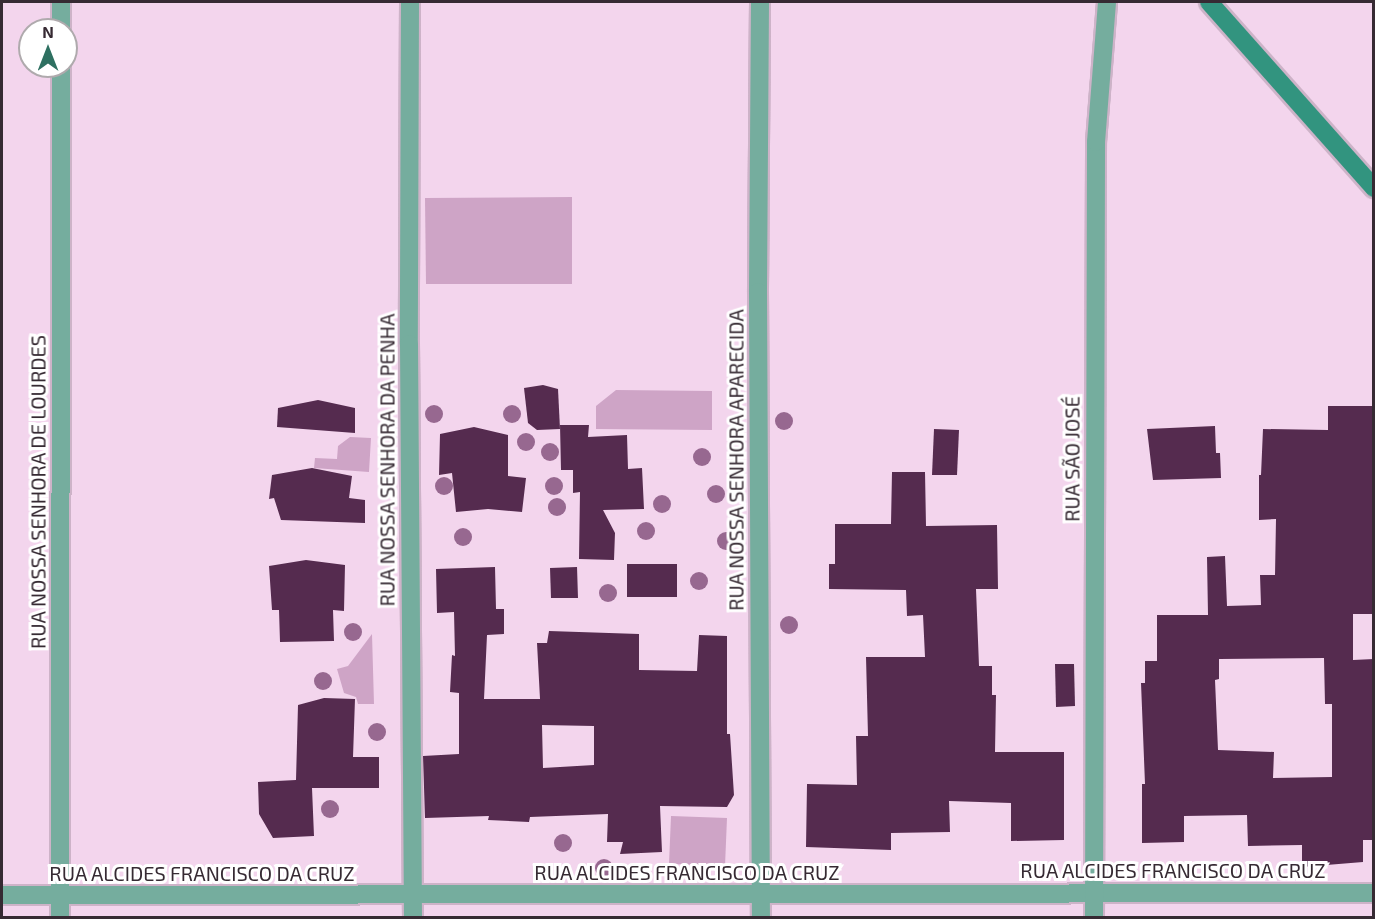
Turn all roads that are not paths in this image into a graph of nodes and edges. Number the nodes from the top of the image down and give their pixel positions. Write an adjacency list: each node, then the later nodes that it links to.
1 (61, 2): 6 (street)
2 (410, 2): 14 (street, RUA NOSSA SENHORA DA PENHA)
3 (760, 2): 11 (street, RUA NOSSA SENHORA APARECIDA)
4 (1107, 2): 9 (street, RUA SÃO JOSÉ)
5 (1209, 2): 8 (street)
6 (61, 18)
7 (61, 78): 13 (street, RUA NOSSA SENHORA DE LOURDES)
8 (1373, 186)
9 (1094, 893): 10 (street, RUA ALCIDES FRANCISCO DA CRUZ); 11 (street, RUA ALCIDES FRANCISCO DA CRUZ); 18 (street, RUA SÃO JOSÉ)
10 (1374, 893)
11 (762, 894): 14 (street, RUA ALCIDES FRANCISCO DA CRUZ); 17 (street, RUA NOSSA SENHORA APARECIDA)
12 (2, 895): 13 (street, RUA ALCIDES FRANCISCO DA CRUZ)
13 (60, 896): 14 (street, RUA ALCIDES FRANCISCO DA CRUZ); 15 (street, RUA NOSSA SENHORA DE LOURDES)
14 (412, 896): 16 (street, RUA NOSSA SENHORA DA PENHA)
15 (60, 918)
16 (412, 918)
17 (762, 918)
18 (1094, 918)

